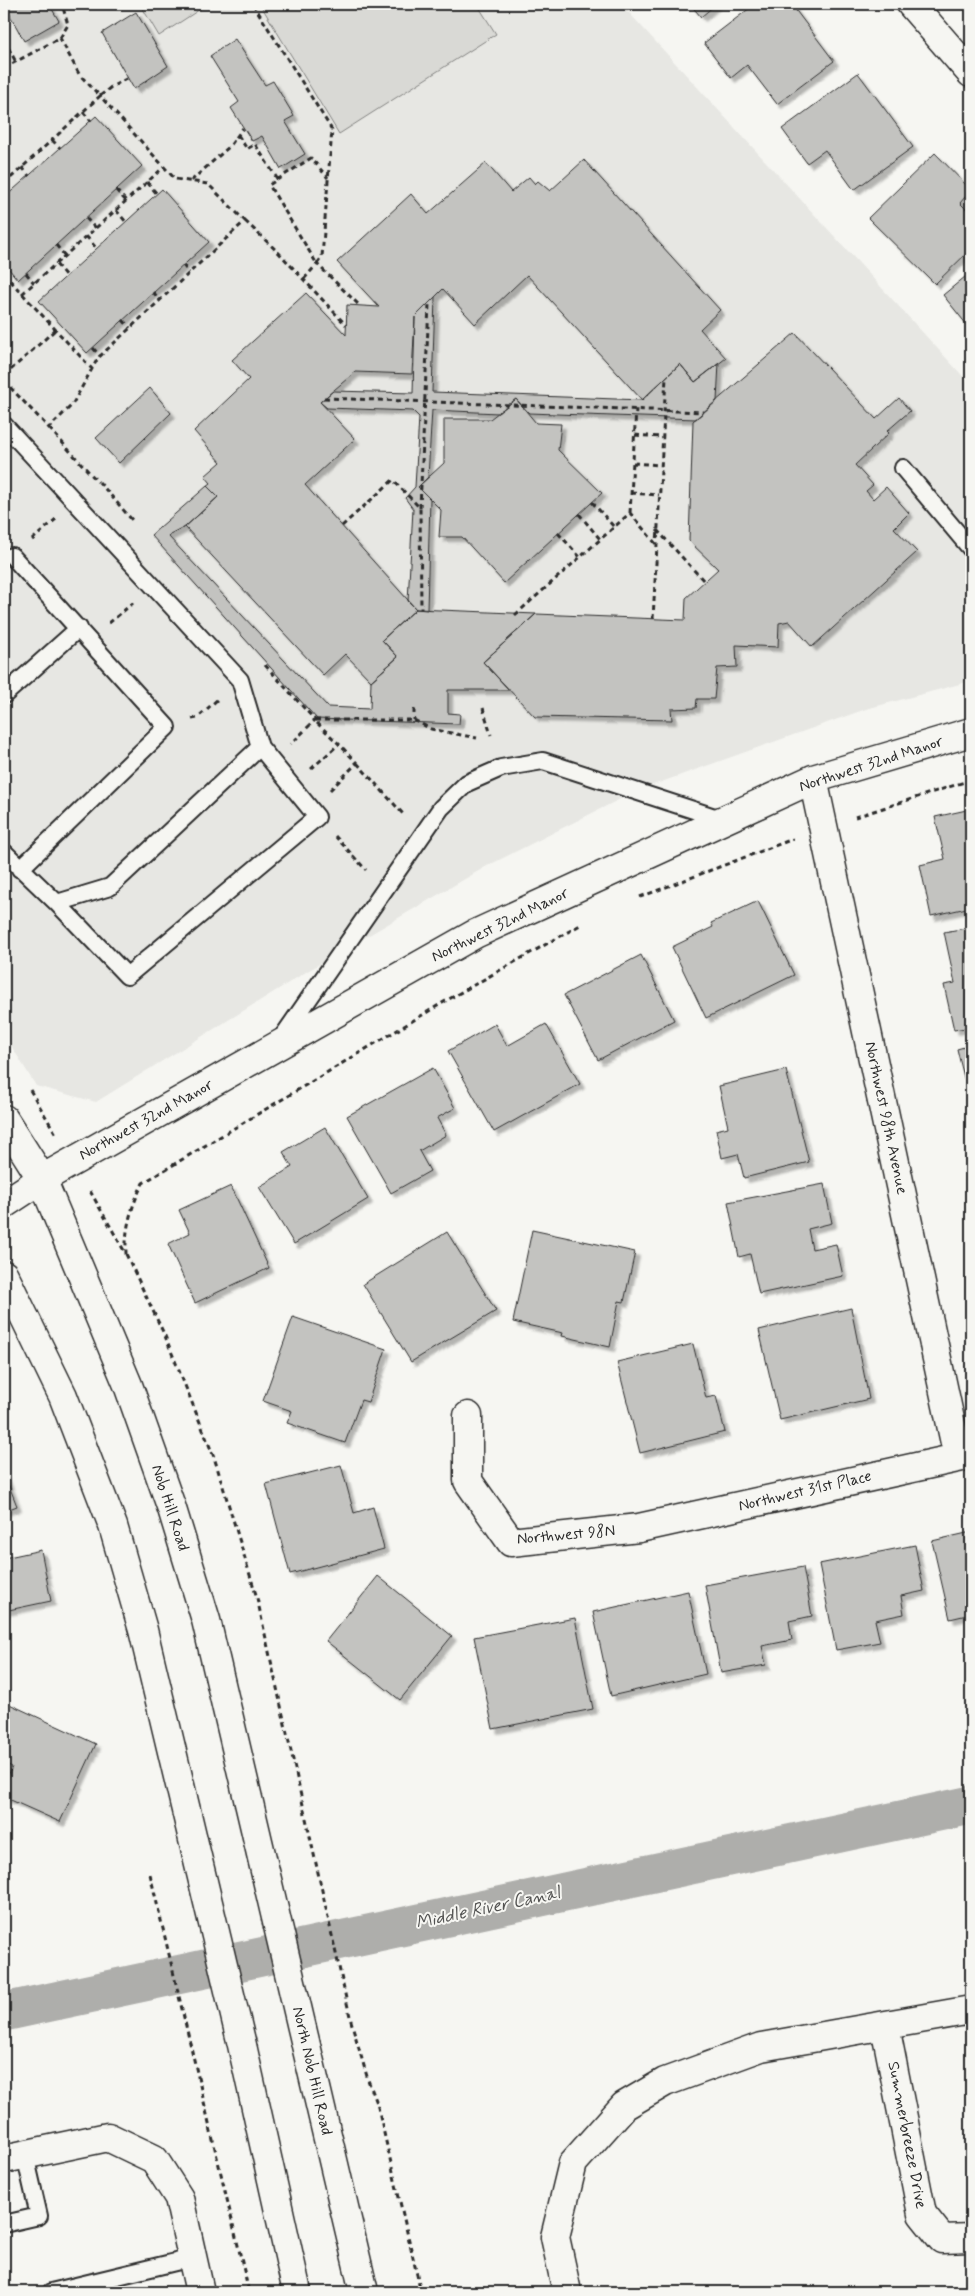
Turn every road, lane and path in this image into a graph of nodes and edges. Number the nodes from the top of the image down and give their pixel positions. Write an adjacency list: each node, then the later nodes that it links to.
1 (62, 4): 4 (path)
2 (253, 4): 20 (path)
3 (910, 4): 8 (street)
4 (60, 38): 6 (path); 10 (path)
5 (4, 40): 6 (path)
6 (16, 62): 7 (path)
7 (4, 68)
8 (971, 73)
9 (128, 78): 10 (path)
10 (100, 96): 11 (path); 18 (path)
11 (83, 112): 12 (path); 15 (path)
12 (91, 120)
13 (243, 128): 14 (path)
14 (238, 135): 21 (path); 22 (path)
15 (52, 140): 16 (path); 17 (path)
16 (60, 148)
17 (22, 167): 19 (path); 24 (path)
18 (164, 167): 22 (path); 23 (path)
19 (29, 176)
20 (328, 178): 21 (path); 38 (path)
21 (278, 180): 38 (path)
22 (191, 181): 30 (path)
23 (147, 182): 26 (path); 27 (path)
24 (4, 184)
25 (116, 190): 27 (path)
26 (157, 194)
27 (126, 201): 28 (path)
28 (116, 210): 31 (path); 32 (path)
29 (86, 218): 32 (path)
30 (244, 221): 41 (path); 44 (path)
31 (126, 222)
32 (95, 228): 33 (path)
33 (86, 236): 35 (path); 36 (path)
34 (56, 245): 36 (path)
35 (97, 249)
36 (65, 256): 37 (path)
37 (56, 264): 43 (path); 45 (path)
38 (317, 264): 44 (path); 50 (path)
39 (183, 265): 41 (path)
40 (26, 273): 45 (path)
41 (189, 273): 48 (path)
42 (4, 274): 47 (path)
43 (66, 276)
44 (304, 279): 52 (path)
45 (34, 283): 47 (path)
46 (153, 292): 48 (path)
47 (22, 294): 54 (path)
48 (160, 300): 53 (path)
49 (429, 304): 62 (path)
50 (360, 306)
51 (123, 320): 53 (path)
52 (346, 325)
53 (130, 328): 56 (path)
54 (56, 330): 57 (path); 58 (path)
55 (93, 348): 56 (path)
56 (100, 356): 57 (path)
57 (92, 369): 60 (path)
58 (4, 376)
59 (666, 377): 64 (path)
60 (4, 381)
61 (324, 398): 62 (path)
62 (425, 401): 63 (path); 75 (path)
63 (636, 409): 64 (path); 67 (path)
64 (663, 410): 65 (path); 68 (path)
65 (704, 412)
66 (4, 424): 102 (lane)
67 (635, 435): 68 (path); 69 (path)
68 (661, 437): 70 (path)
69 (633, 463): 70 (path); 72 (path)
70 (660, 465): 73 (path)
71 (903, 468): 84 (lane)
72 (631, 493): 73 (path); 76 (path)
73 (659, 495): 80 (path)
74 (592, 502): 79 (path)
75 (420, 508): 78 (path); 88 (path)
76 (630, 513): 79 (path); 83 (path)
77 (579, 514): 82 (path)
78 (342, 526)
79 (614, 527): 82 (path)
80 (657, 530): 83 (path); 87 (path)
81 (558, 534): 86 (path)
82 (600, 539): 86 (path)
83 (656, 545): 90 (path)
84 (971, 549)
85 (7, 556): 91 (lane)
86 (580, 557): 89 (path)
87 (704, 581)
88 (421, 609)
89 (515, 616)
90 (653, 619)
91 (79, 628): 93 (lane); 112 (lane)
92 (260, 659): 96 (path)
93 (4, 695)
94 (483, 708): 99 (path)
95 (414, 709): 97 (path)
96 (315, 720): 97 (path); 101 (path); 106 (path)
97 (414, 720): 100 (path)
98 (971, 732): 104 (street, Northwest 32nd Manor)
99 (492, 735)
100 (476, 738)
101 (340, 744): 103 (path); 106 (path)
102 (260, 748): 106 (lane); 115 (lane)
103 (357, 763): 107 (path); 108 (path)
104 (813, 779): 109 (street, Northwest 32nd Manor); 110 (street, Northwest 98th Avenue)
105 (971, 780): 110 (path)
106 (288, 781): 107 (lane)
107 (314, 813): 113 (path); 115 (lane)
108 (403, 814)
109 (724, 820): 117 (street, Northwest 32nd Manor); 117 (lane)
110 (823, 828): 114 (path); 126 (street, Northwest 98th Avenue)
111 (4, 852): 112 (lane)
112 (20, 869): 115 (lane)
113 (368, 873)
114 (636, 899)
115 (57, 903)
116 (582, 924): 123 (path)
117 (276, 1047): 120 (street, Northwest 32nd Manor)
118 (30, 1090): 120 (path)
119 (4, 1119): 121 (street)
120 (72, 1161): 121 (street, Northwest 32nd Manor); 123 (path)
121 (42, 1179): 122 (street, Northwest 32nd Manor); 128 (street, Nob Hill Road)
122 (4, 1204)
123 (126, 1254): 142 (path)
124 (4, 1275): 140 (street)
125 (468, 1416): 127 (street, Northwest 98N)
126 (965, 1456): 127 (street, Northwest 31st Place)
127 (639, 1528)
128 (260, 1850): 141 (street, North Nob Hill Road)
129 (150, 1874): 139 (path)
130 (971, 2010): 131 (street)
131 (885, 2026): 134 (street, Summerbreeze Drive); 143 (street)
132 (14, 2157): 133 (lane); 135 (street)
133 (4, 2224)
134 (971, 2238)
135 (192, 2258): 136 (lane); 138 (street)
136 (111, 2285): 137 (lane)
137 (51, 2292)
138 (200, 2292)
139 (249, 2292)
140 (297, 2292)
141 (364, 2292)
142 (421, 2292)
143 (567, 2292)

